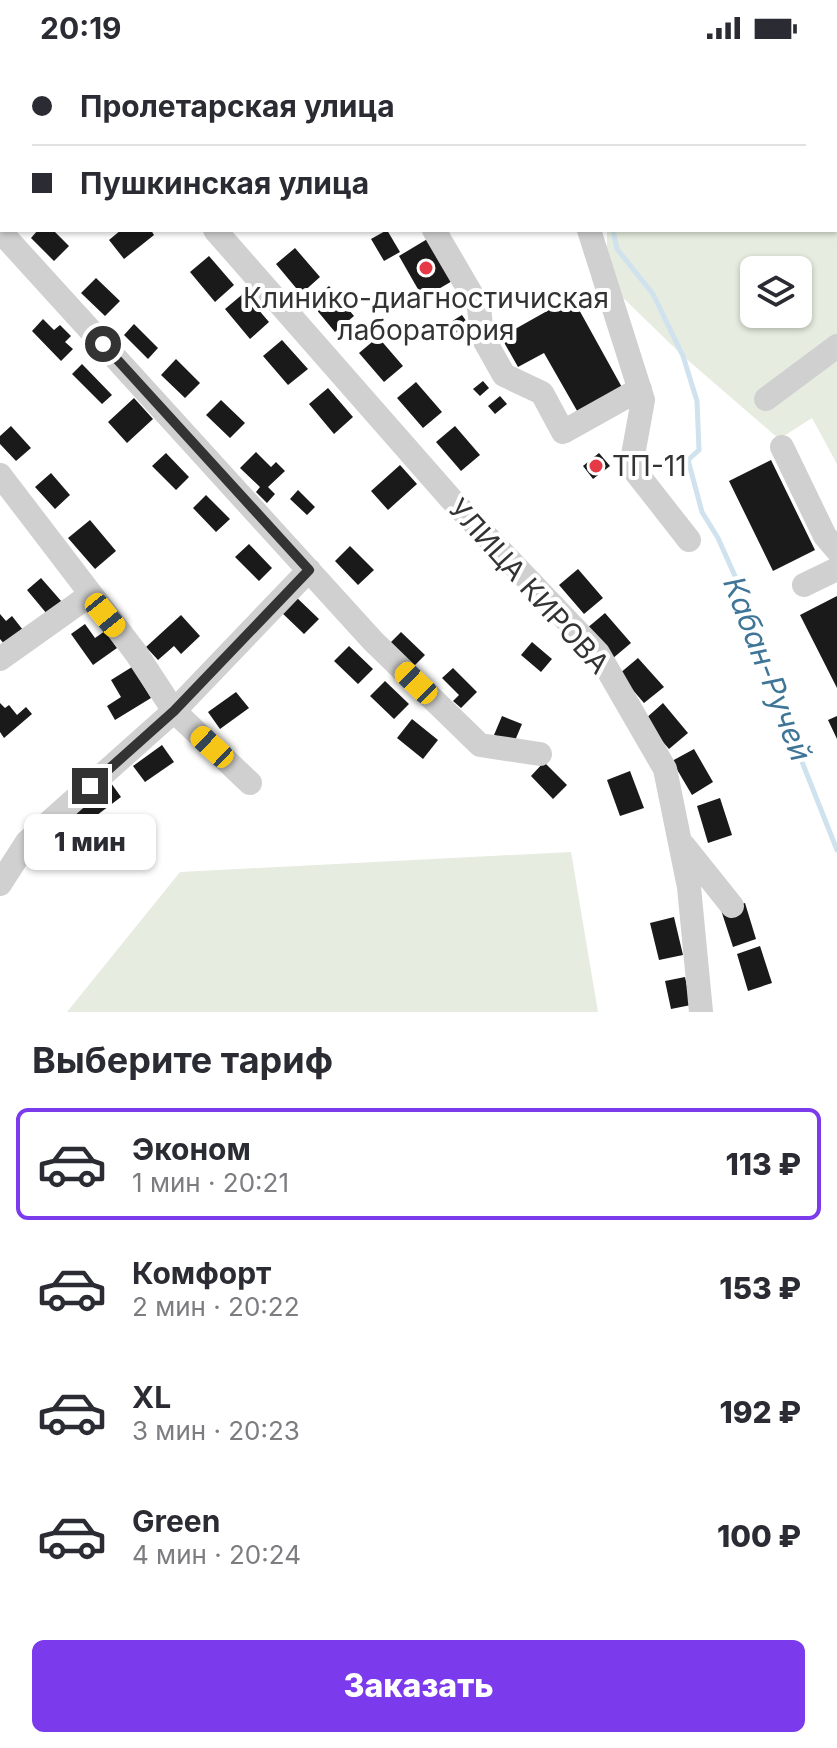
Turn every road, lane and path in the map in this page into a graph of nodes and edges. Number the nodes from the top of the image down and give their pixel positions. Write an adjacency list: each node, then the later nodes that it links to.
1 (1, 232): 13 (street)
2 (217, 232): 20 (street, УЛИЦА КИРОВА)
3 (435, 232): 6 (street)
4 (590, 232): 6 (street)
5 (837, 346): 7 (street)
6 (640, 389): 10 (street)
7 (766, 399)
8 (782, 447): 11 (street)
9 (0, 475): 15 (street)
10 (689, 540)
11 (837, 550)
12 (837, 569): 14 (street)
13 (309, 570): 17 (street); 18 (street)
14 (804, 585)
15 (90, 595): 16 (street); 17 (street)
16 (1, 657)
17 (174, 711): 19 (street); 21 (street)
18 (540, 754)
19 (250, 783)
20 (680, 841): 22 (street); 23 (street, УЛИЦА КИРОВА)
21 (0, 884)
22 (732, 906)
23 (701, 1012)

